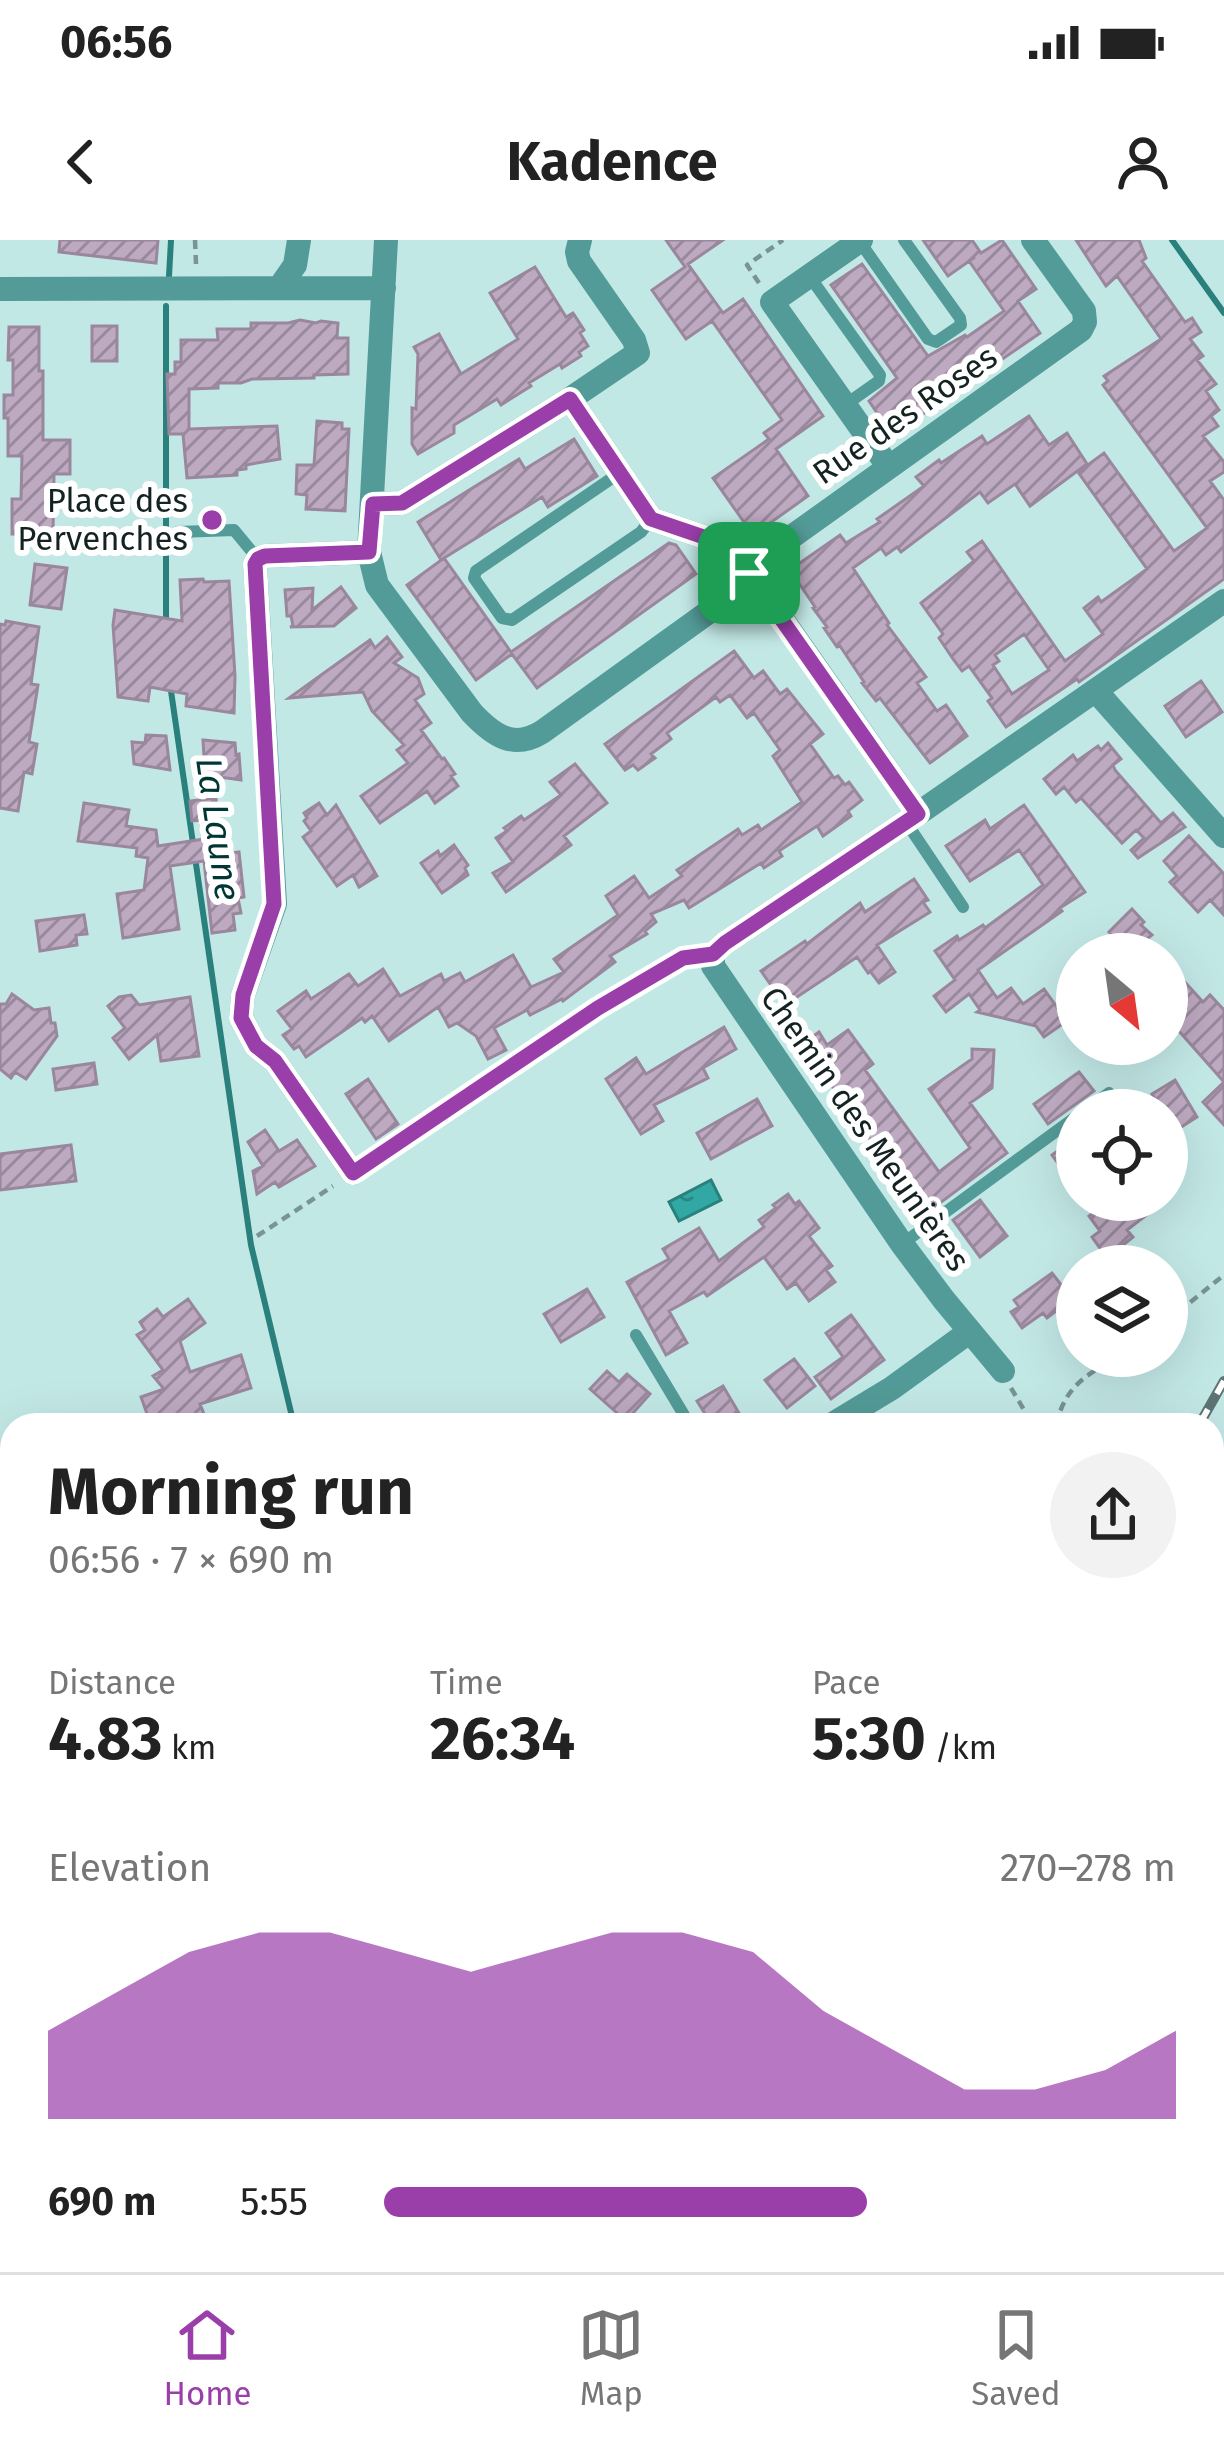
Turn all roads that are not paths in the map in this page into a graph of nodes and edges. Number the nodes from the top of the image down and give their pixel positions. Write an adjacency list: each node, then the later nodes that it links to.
1 (386, 240): 8 (street, Rue des Roses)
2 (580, 240): 10 (street)
3 (860, 240): 4 (lane); 7 (street)
4 (904, 240)
5 (1034, 240): 12 (street, Rue des Roses)
6 (299, 264): 8 (street); 9 (street)
7 (810, 276): 11 (lane); 11 (street)
8 (384, 288): 14 (street, Rue des Roses)
9 (0, 289)
10 (570, 399): 13 (street); 14 (street)
11 (845, 405): 12 (street)
12 (887, 466): 19 (street, Rue des Roses)
13 (618, 474): 15 (street); 15 (lane)
14 (373, 504): 17 (street, Rue des Roses)
15 (651, 519): 19 (street)
16 (178, 532): 18 (lane)
17 (369, 552): 18 (street); 19 (street, Rue des Roses)
18 (258, 559): 28 (street)
19 (749, 573): 22 (street)
20 (1224, 601): 21 (street)
21 (1096, 692): 22 (street); 23 (street)
22 (912, 818): 24 (lane); 25 (street)
23 (1224, 836)
24 (963, 907)
25 (713, 954): 26 (lane); 29 (street, Chemin des Meunières)
26 (473, 1094)
27 (1056, 1131): 29 (lane)
28 (353, 1173)
29 (902, 1244): 30 (street, Chemin des Meunières)
30 (969, 1332): 32 (street, Chemin des Meunières); 34 (street)
31 (636, 1335): 33 (lane)
32 (1003, 1371)
33 (683, 1413)
34 (851, 1413)

